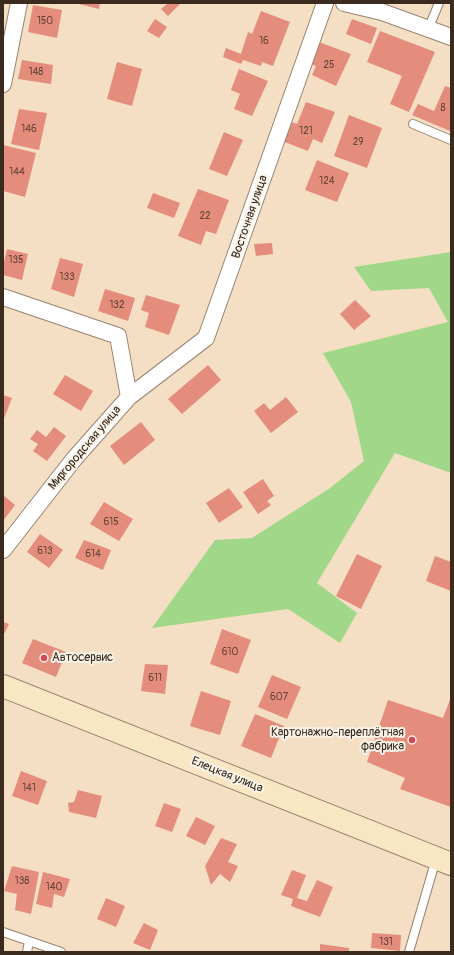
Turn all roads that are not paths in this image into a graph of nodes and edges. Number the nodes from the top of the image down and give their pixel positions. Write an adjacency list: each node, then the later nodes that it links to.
1 (18, 3): 7 (street)
2 (325, 3): 11 (street, Восточная улица)
3 (344, 3): 5 (street)
4 (439, 3): 5 (lane)
5 (429, 27): 6 (street)
6 (451, 36)
7 (3, 84)
8 (413, 124): 9 (lane)
9 (451, 140)
10 (3, 297): 11 (street, Миргородская улица)
11 (129, 398): 12 (street, Миргородская улица)
12 (3, 550)
13 (3, 686): 14 (main road, Елецкая улица)
14 (443, 861): 19 (lane)
15 (3, 932): 16 (lane)
16 (29, 941): 17 (lane); 18 (lane)
17 (27, 952)
18 (61, 952)
19 (409, 952)

